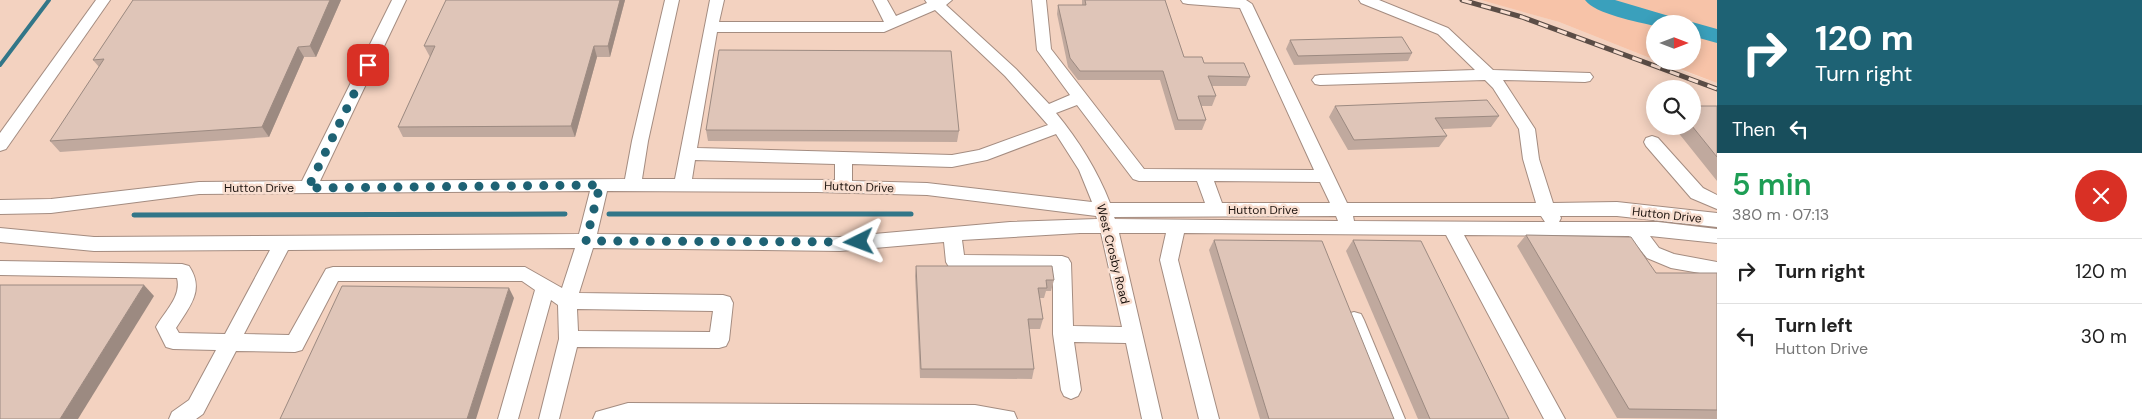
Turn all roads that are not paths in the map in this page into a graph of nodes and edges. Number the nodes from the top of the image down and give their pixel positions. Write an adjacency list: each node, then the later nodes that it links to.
1 (103, 0): 20 (street)
2 (399, 0): 29 (street)
3 (672, 0): 26 (street)
4 (718, 0): 12 (street)
5 (880, 0): 11 (street)
6 (1040, 0): 16 (street)
7 (1188, 0): 10 (street)
8 (1366, 0): 13 (street)
9 (938, 1): 11 (street); 17 (street, West Crosby Road)
10 (1244, 2): 24 (street)
11 (892, 23): 12 (street)
12 (711, 26): 21 (street)
13 (1489, 76): 14 (street); 15 (street); 34 (street)
14 (1584, 76)
15 (1320, 80)
16 (1079, 98): 17 (street); 23 (street)
17 (1045, 110): 18 (street, West Crosby Road)
18 (1058, 127): 22 (street); 35 (street, West Crosby Road)
19 (1652, 142): 30 (street)
20 (0, 145)
21 (688, 154): 22 (street); 27 (street)
22 (844, 157): 28 (street)
23 (1203, 175): 24 (street); 33 (street)
24 (1326, 176): 32 (street)
25 (600, 185): 26 (street, Hutton Drive); 29 (street, Hutton Drive); 45 (street)
26 (633, 185): 27 (street, Hutton Drive)
27 (682, 186): 28 (street, Hutton Drive)
28 (843, 187): 35 (street, Hutton Drive)
29 (308, 188): 31 (street, Hutton Drive)
30 (1717, 202)
31 (0, 208)
32 (1342, 209): 33 (street, Hutton Drive); 34 (street, Hutton Drive); 38 (street)
33 (1216, 210): 35 (street, Hutton Drive)
34 (1547, 210): 36 (street, Hutton Drive); 40 (street)
35 (1106, 218): 37 (street, Hutton Drive); 43 (street, Hutton Drive); 53 (street, West Crosby Road)
36 (1717, 220)
37 (1176, 227): 38 (street, Hutton Drive); 65 (street)
38 (1351, 228): 39 (street, Hutton Drive)
39 (1452, 229): 40 (street, Hutton Drive); 67 (street)
40 (1559, 229): 41 (street, Hutton Drive)
41 (1634, 229): 44 (street, Hutton Drive); 48 (street)
42 (0, 235): 46 (street, Hutton Drive)
43 (953, 235): 45 (street, Hutton Drive); 52 (street)
44 (1717, 236)
45 (586, 241): 46 (street, Hutton Drive); 50 (street)
46 (282, 244): 55 (street)
47 (0, 268): 55 (street)
48 (1717, 269)
49 (545, 287): 50 (street); 55 (street); 60 (street)
50 (567, 301): 54 (street); 54 (street)
51 (1347, 304): 66 (street)
52 (1063, 334): 53 (street); 56 (street)
53 (1133, 335): 64 (street, West Crosby Road)
54 (569, 339): 61 (street)
55 (230, 342): 57 (street)
56 (1071, 390)
57 (196, 413): 59 (street)
58 (852, 416): 62 (street); 63 (street)
59 (179, 419)
60 (508, 419)
61 (549, 419)
62 (603, 419)
63 (1007, 419)
64 (1152, 419)
65 (1209, 419)
66 (1395, 419)
67 (1555, 419)

